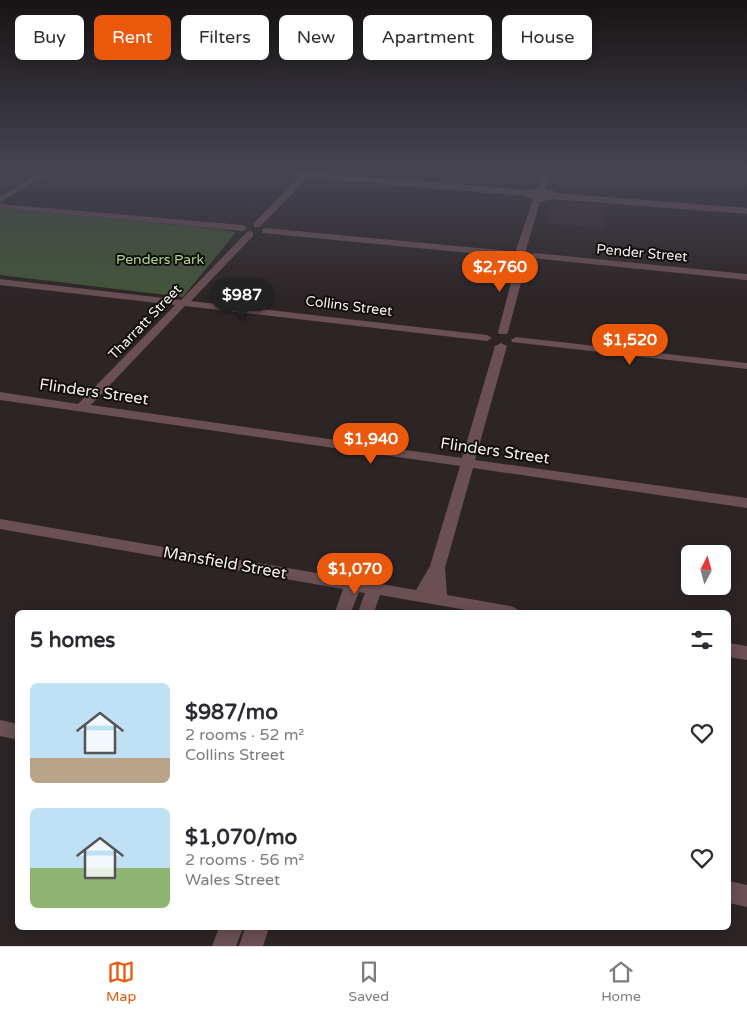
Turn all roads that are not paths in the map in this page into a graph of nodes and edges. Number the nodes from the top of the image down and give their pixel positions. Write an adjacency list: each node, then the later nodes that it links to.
1 (90, 214): 5 (street)
2 (273, 214): 4 (street)
3 (531, 214): 6 (street)
4 (261, 228): 5 (street); 6 (street)
5 (246, 231): 9 (street, Tharratt Street)
6 (522, 255): 7 (street, Pender Street); 10 (street)
7 (747, 277)
8 (0, 282): 9 (street, Collins Street)
9 (184, 302): 10 (street, Collins Street); 14 (street, Tharratt Street)
10 (502, 339): 11 (street); 15 (street)
11 (516, 340): 12 (street)
12 (747, 366)
13 (0, 396): 14 (street, Flinders Street)
14 (81, 408): 15 (street, Flinders Street)
15 (468, 465): 16 (street, Flinders Street); 18 (street)
16 (747, 503)
17 (0, 524): 19 (street, Mansfield Street)
18 (438, 568): 21 (street); 22 (street)
19 (353, 585): 20 (street, Mansfield Street); 23 (street)
20 (374, 588): 21 (street, Mansfield Street); 24 (street)
21 (420, 597): 22 (street, Mansfield Street)
22 (437, 600): 25 (street, Mansfield Street)
23 (344, 610)
24 (367, 610)
25 (498, 610)
26 (731, 650): 27 (street)
27 (747, 653)
28 (0, 728): 29 (street)
29 (15, 731)
30 (731, 892): 31 (street)
31 (747, 896)
32 (230, 930): 34 (street)
33 (256, 930): 35 (street)
34 (224, 946)
35 (250, 946)

